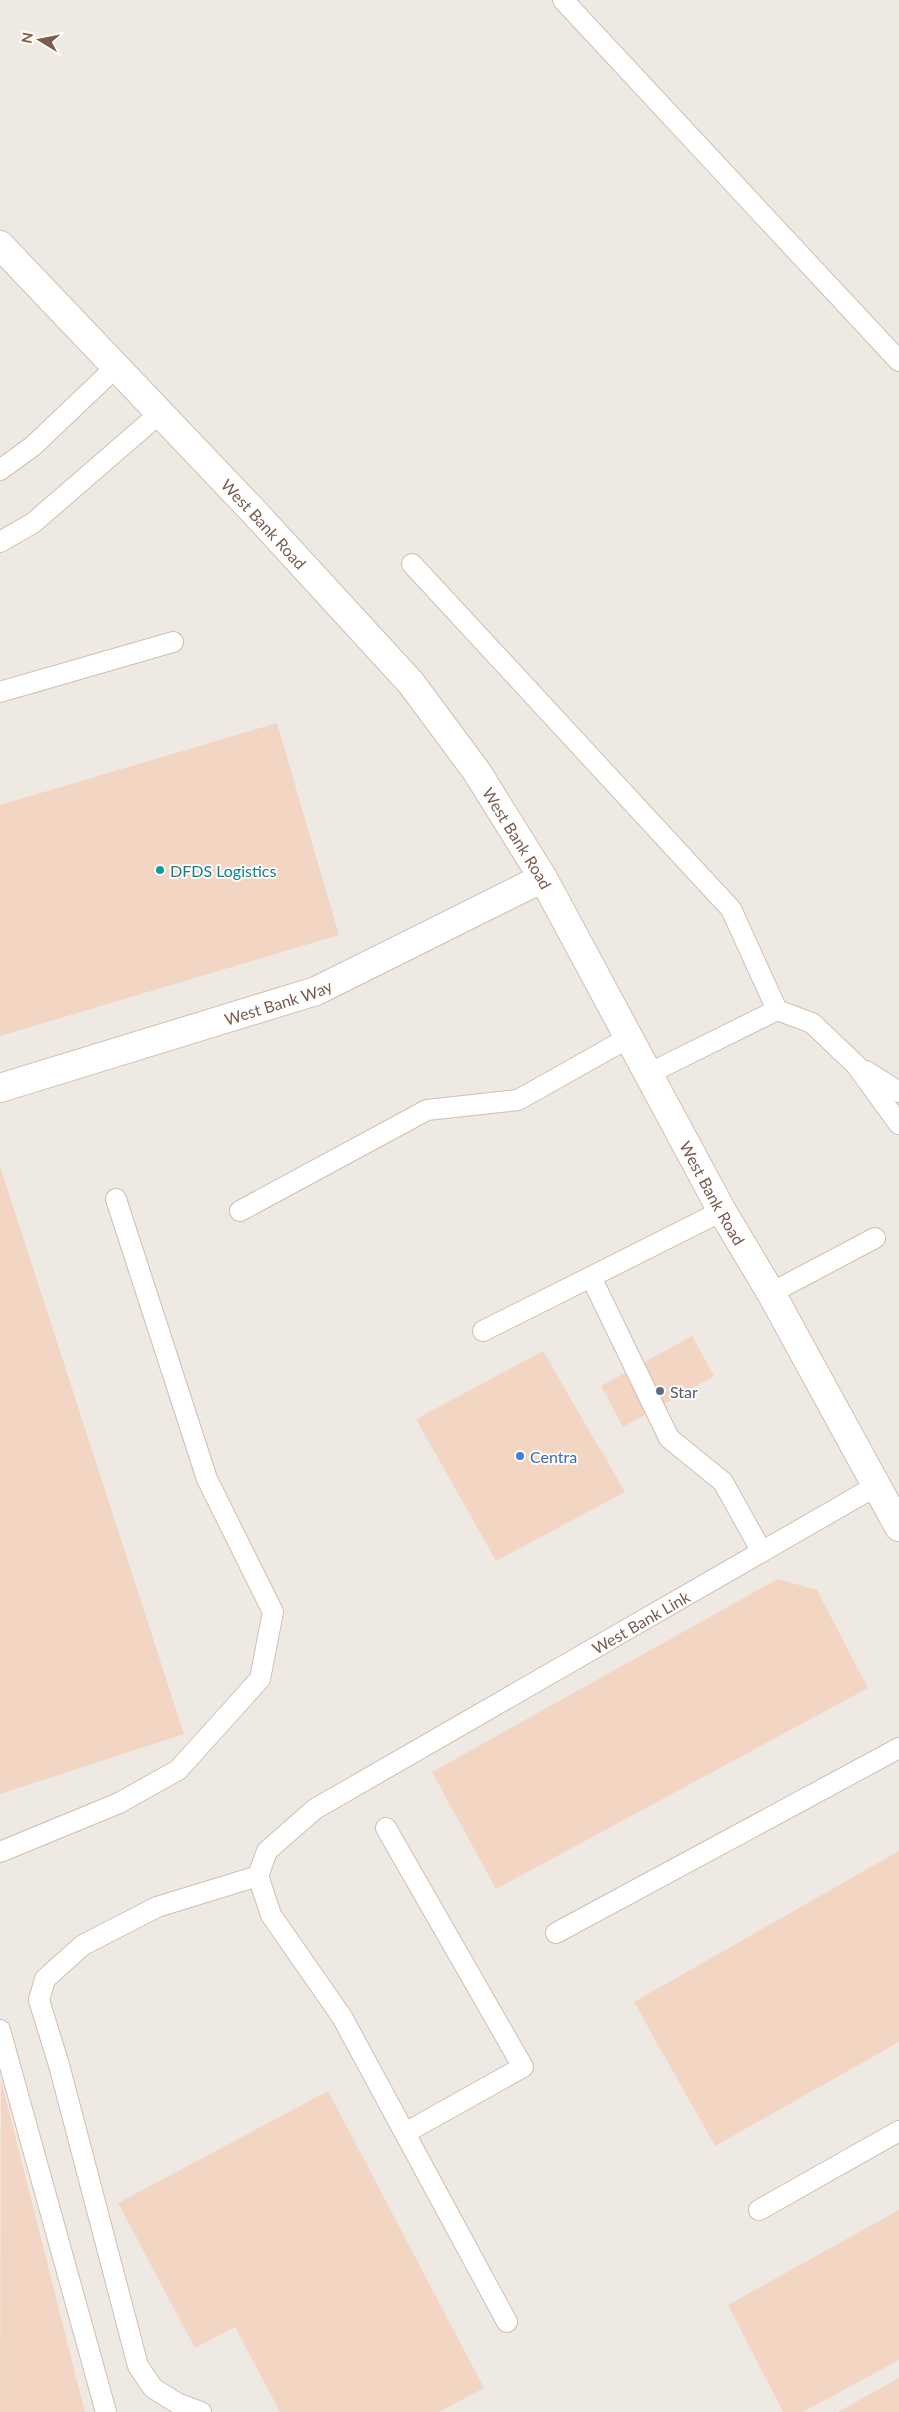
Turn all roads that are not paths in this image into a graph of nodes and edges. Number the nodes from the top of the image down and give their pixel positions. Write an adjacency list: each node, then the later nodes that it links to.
1 (563, 0): 3 (lane)
2 (0, 245): 4 (street, West Bank Road)
3 (899, 361)
4 (115, 368): 5 (street, West Bank Road); 6 (lane)
5 (159, 414): 7 (lane); 11 (street, West Bank Road)
6 (0, 470)
7 (0, 542)
8 (412, 564): 12 (lane)
9 (173, 642): 10 (lane)
10 (0, 692)
11 (543, 878): 13 (street, West Bank Road); 16 (street, West Bank Way)
12 (777, 1010): 14 (lane); 15 (lane)
13 (630, 1037): 15 (street, West Bank Road); 20 (lane)
14 (856, 1065): 17 (lane); 18 (lane)
15 (650, 1073): 21 (street, West Bank Road)
16 (0, 1088)
17 (899, 1092)
18 (899, 1124)
19 (116, 1199): 31 (lane)
20 (240, 1211)
21 (722, 1211): 23 (lane); 24 (street, West Bank Road)
22 (875, 1238): 24 (lane)
23 (591, 1277): 25 (lane); 28 (lane)
24 (771, 1293): 26 (street, West Bank Road)
25 (483, 1331)
26 (876, 1486): 27 (street, West Bank Road); 28 (lane, West Bank Link)
27 (899, 1527)
28 (762, 1552): 32 (lane, West Bank Link)
29 (899, 1748): 33 (lane)
30 (386, 1828): 36 (lane)
31 (0, 1852)
32 (258, 1876): 36 (lane); 40 (lane)
33 (556, 1933)
34 (0, 2030): 39 (lane)
35 (899, 2131): 37 (lane)
36 (405, 2133): 38 (lane)
37 (759, 2210)
38 (507, 2322)
39 (106, 2412)
40 (201, 2412)

